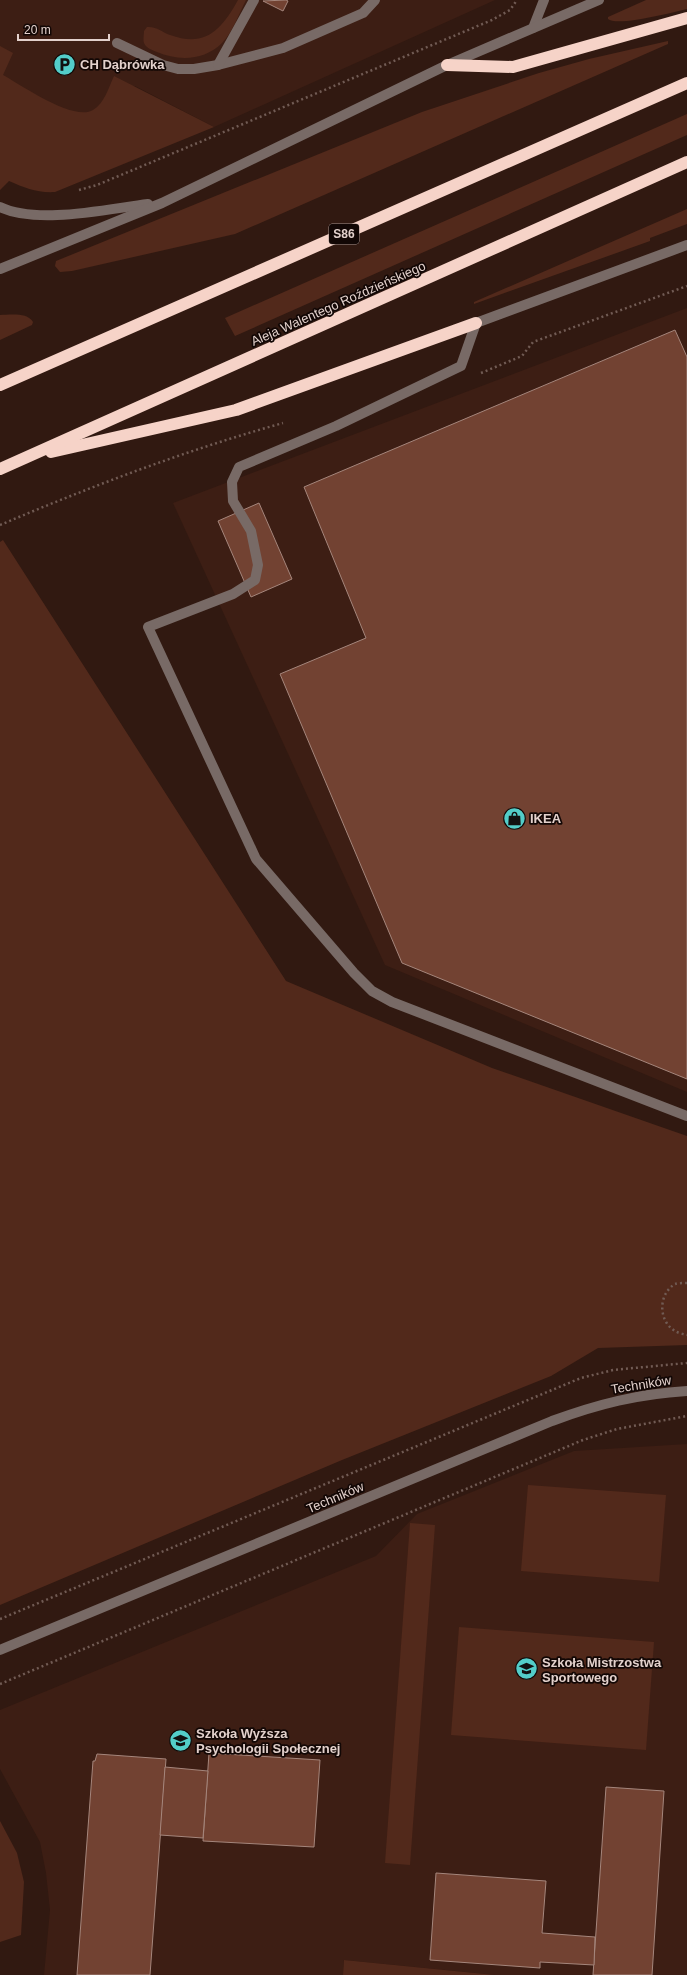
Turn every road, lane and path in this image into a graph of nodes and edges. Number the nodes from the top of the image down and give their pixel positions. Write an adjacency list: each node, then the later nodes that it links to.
1 (254, 0): 9 (street)
2 (375, 0): 9 (street)
3 (517, 0): 13 (path)
4 (544, 0): 7 (street)
5 (600, 0): 7 (street)
6 (687, 18): 10 (highway)
7 (533, 28): 10 (street)
8 (117, 43): 9 (street)
9 (218, 65)
10 (447, 65): 14 (street)
11 (687, 83): 19 (highway, S86)
12 (687, 162): 20 (highway, Aleja Walentego Roździeńskiego)
13 (76, 191)
14 (162, 203): 15 (street); 17 (street)
15 (0, 206)
16 (687, 245): 18 (street)
17 (0, 269)
18 (476, 323): 20 (highway); 22 (street)
19 (0, 384)
20 (25, 458): 21 (highway, Aleja Walentego Roździeńskiego)
21 (0, 468)
22 (687, 1116)
23 (687, 1283): 24 (path)
24 (687, 1334)
25 (687, 1363): 28 (path)
26 (687, 1391): 29 (street, Techników)
27 (687, 1416): 30 (path)
28 (0, 1619)
29 (0, 1650)
30 (0, 1684)

